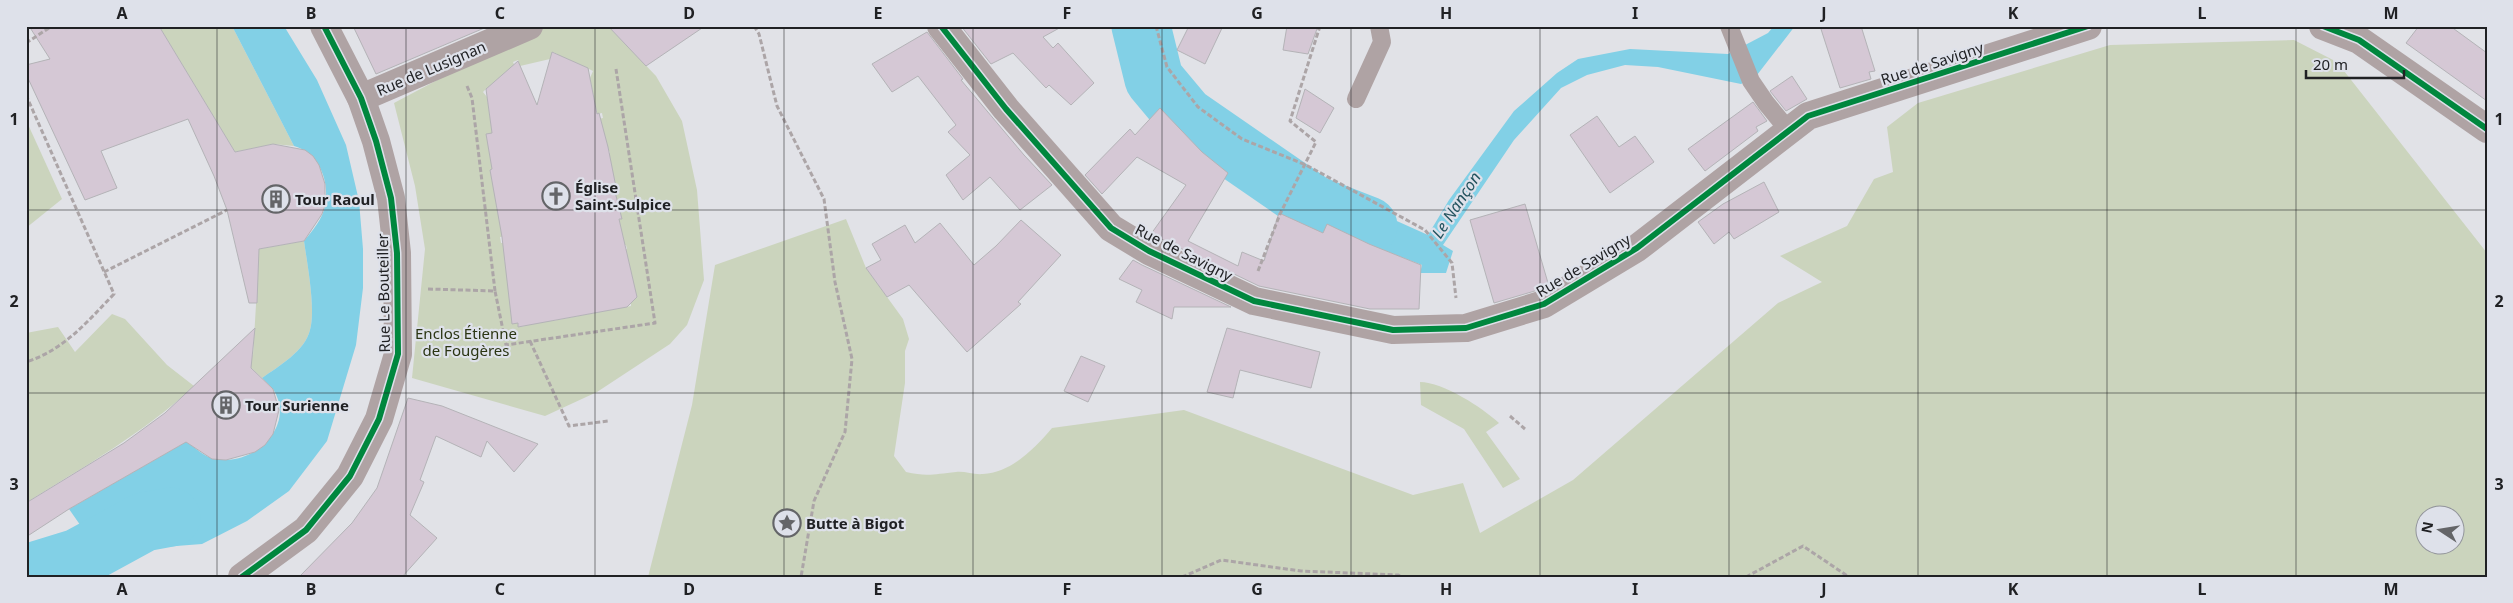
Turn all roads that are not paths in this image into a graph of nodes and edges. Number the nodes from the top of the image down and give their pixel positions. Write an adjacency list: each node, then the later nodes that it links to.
1 (324, 26): 8 (street, Rue Le Bouteiller)
2 (528, 26): 8 (street, Rue de Lusignan)
3 (941, 26): 11 (street, Rue de Savigny)
4 (1379, 26): 9 (lane)
5 (1729, 26): 11 (lane)
6 (2088, 26): 11 (street, Rue de Savigny)
7 (2322, 26): 10 (street)
8 (361, 98): 12 (street, Rue Le Bouteiller)
9 (1356, 99)
10 (2487, 129)
11 (1789, 131)
12 (242, 577)

